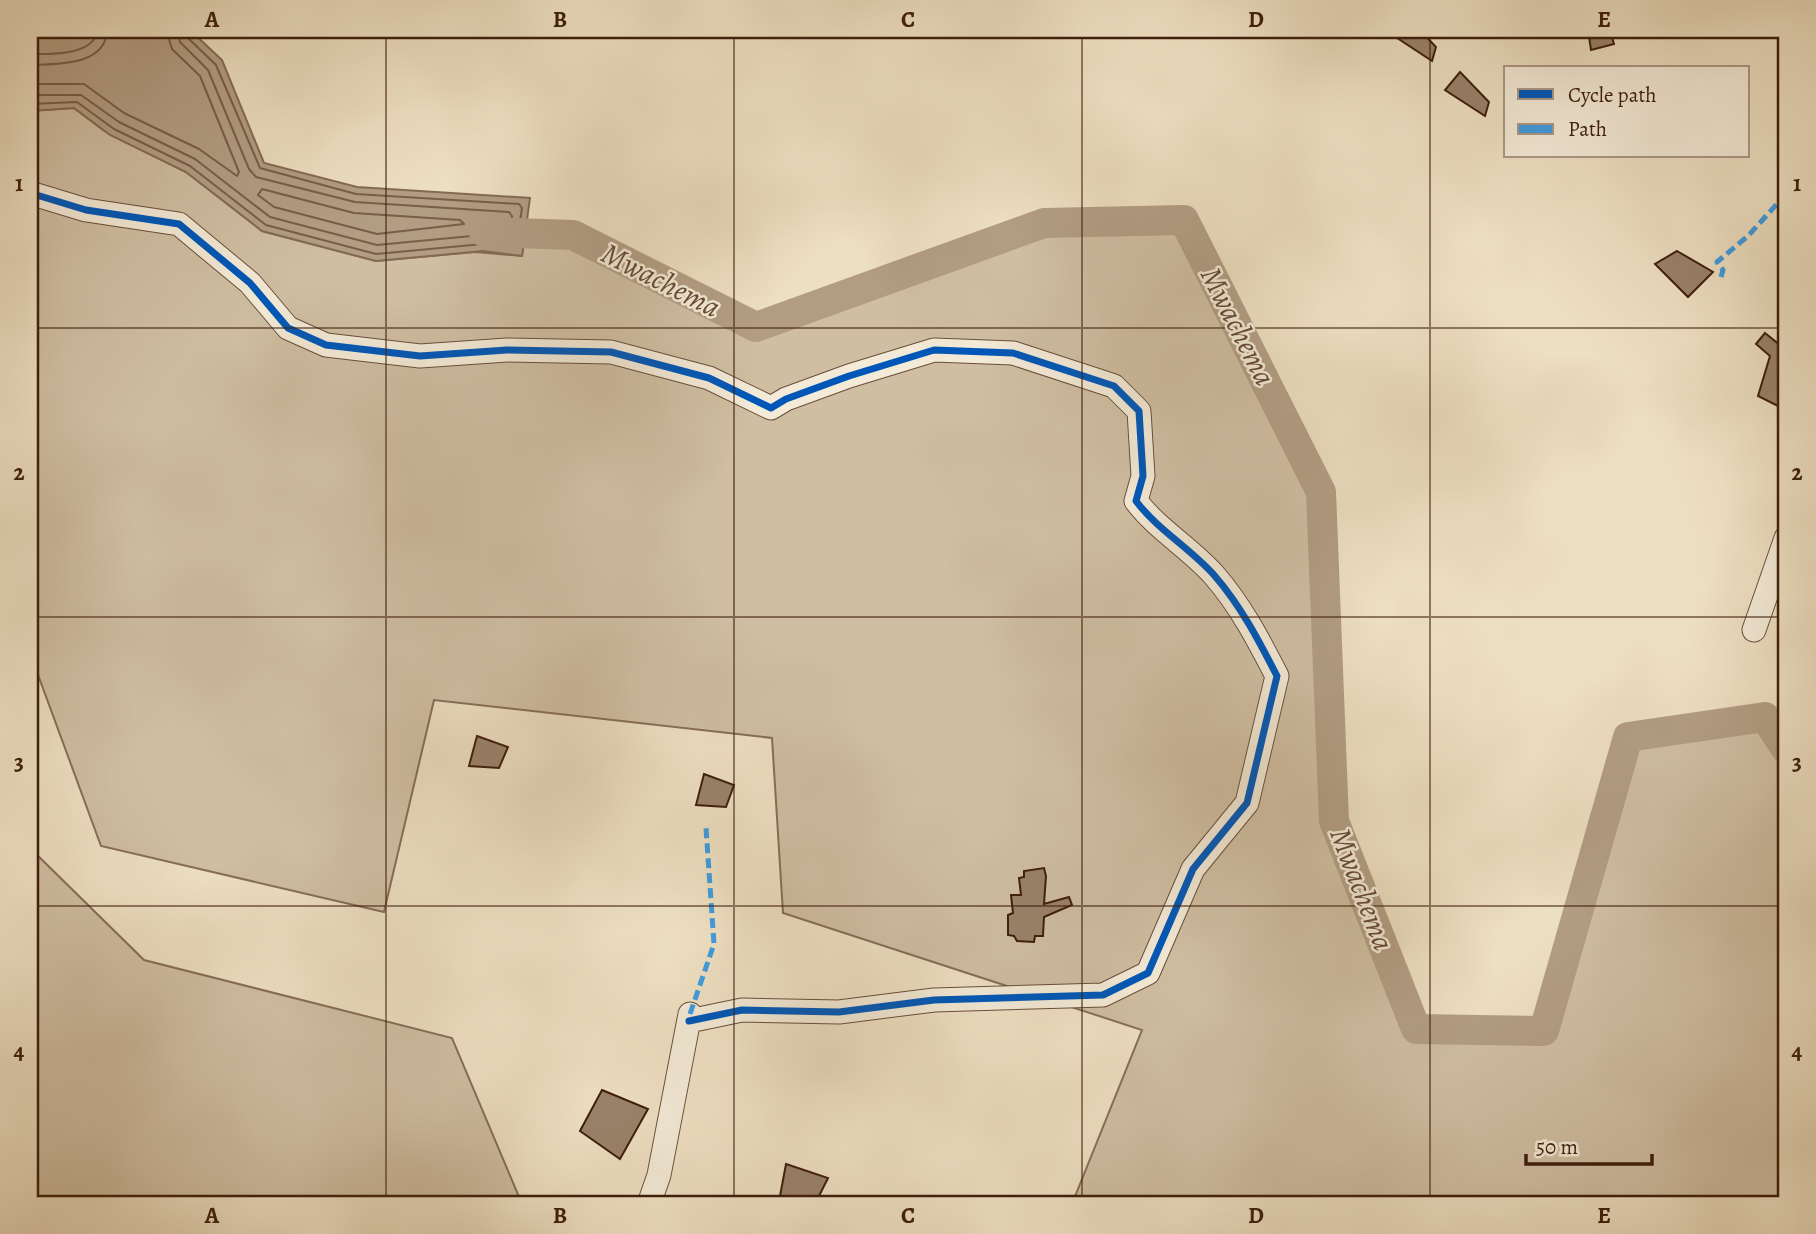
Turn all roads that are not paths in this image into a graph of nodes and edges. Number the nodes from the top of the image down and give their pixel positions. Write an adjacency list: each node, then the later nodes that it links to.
1 (30, 193): 4 (street)
2 (1786, 537): 3 (street)
3 (1754, 630)
4 (649, 1204)

